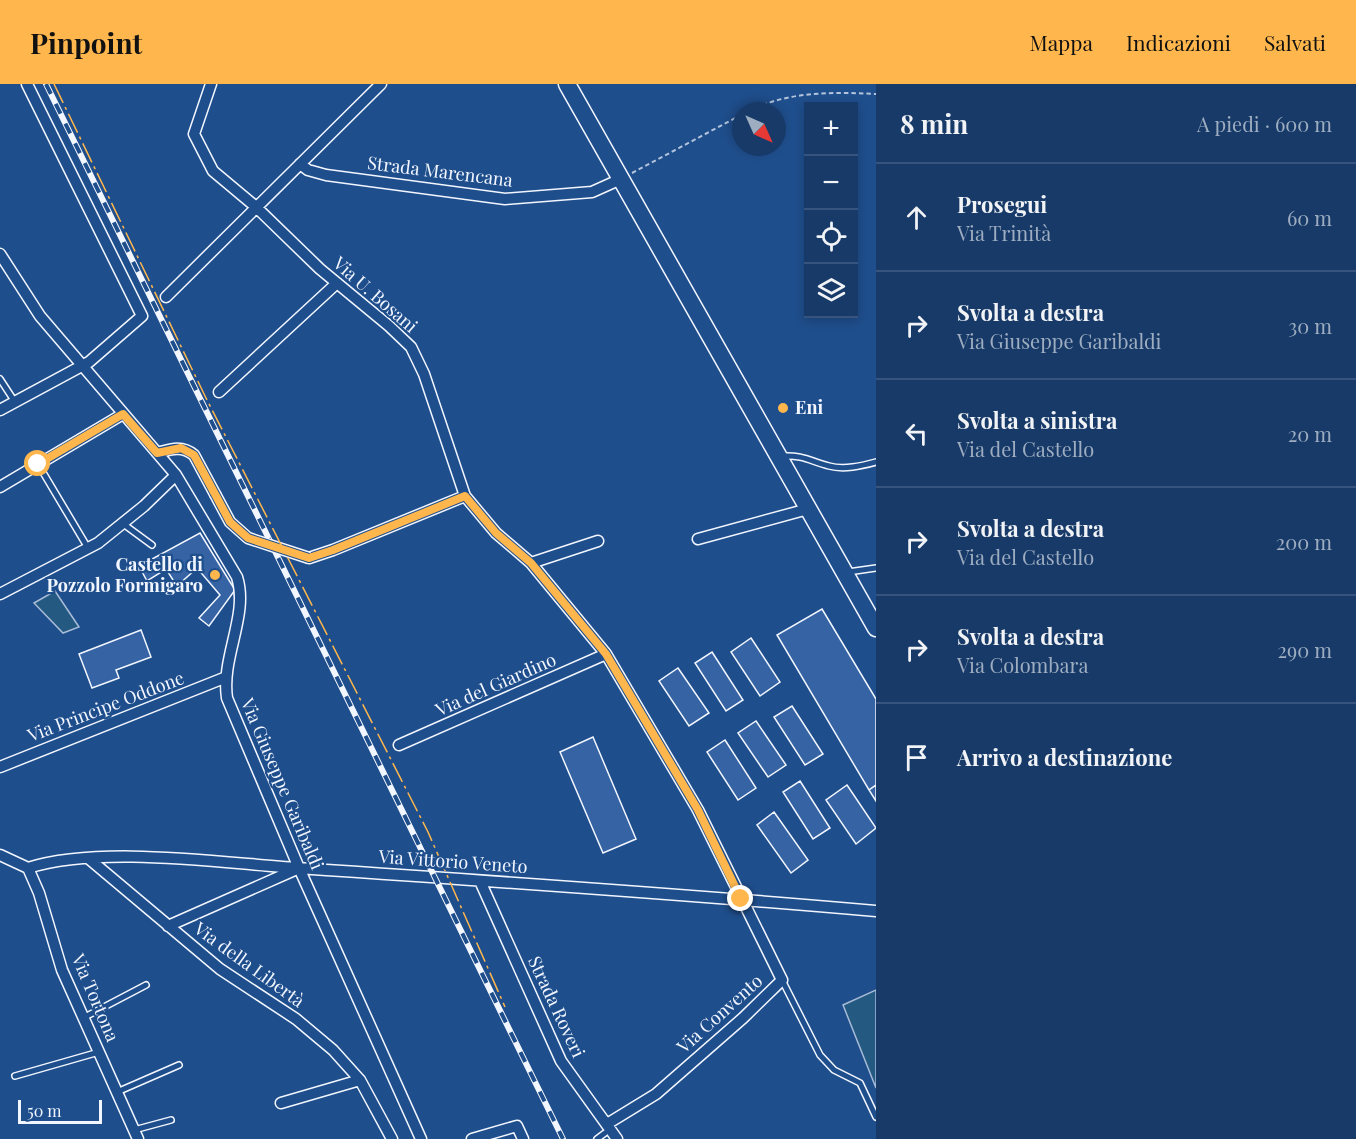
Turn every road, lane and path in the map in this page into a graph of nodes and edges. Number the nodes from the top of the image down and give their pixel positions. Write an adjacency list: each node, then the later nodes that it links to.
1 (27, 84): 14 (street)
2 (211, 84): 10 (street, Via U. Bosani)
3 (381, 84): 8 (street)
4 (567, 84): 9 (main road)
5 (876, 94): 6 (path)
6 (771, 102)
7 (732, 120): 9 (path)
8 (300, 164): 9 (street, Strada Marencana); 10 (street)
9 (621, 179): 21 (main road)
10 (256, 207): 12 (street, Via U. Bosani); 13 (street)
11 (0, 254): 14 (street, Via Giuseppe Garibaldi)
12 (337, 283): 16 (street); 26 (street, Via U. Bosani)
13 (166, 297)
14 (80, 365): 17 (street); 19 (street, Via Giuseppe Garibaldi)
15 (0, 379): 17 (lane)
16 (219, 392)
17 (15, 402): 18 (street)
18 (0, 410)
19 (123, 414): 20 (street, Via Giuseppe Garibaldi); 23 (street)
20 (157, 453): 24 (street, Via Giuseppe Garibaldi); 26 (street, bridge)
21 (778, 456): 22 (lane); 27 (main road)
22 (876, 462)
23 (38, 464): 25 (street); 32 (lane)
24 (176, 475): 28 (street); 39 (street, Via Giuseppe Garibaldi)
25 (0, 487)
26 (465, 496): 33 (street, Via Convento)
27 (808, 509): 29 (street); 35 (main road)
28 (122, 523): 31 (lane); 32 (street)
29 (698, 539)
30 (598, 541): 33 (street)
31 (152, 546)
32 (88, 548): 36 (street)
33 (531, 563): 38 (street, Via Convento)
34 (876, 568): 35 (lane)
35 (844, 572): 37 (main road)
36 (0, 594)
37 (876, 628)
38 (606, 654): 40 (street, Via del Giardino); 47 (street, Via Convento)
39 (224, 678): 41 (street, Via Principe Oddone); 45 (street, Via Giuseppe Garibaldi)
40 (399, 745)
41 (0, 767)
42 (0, 855): 44 (street)
43 (88, 858): 44 (street, Via Vittorio Veneto); 45 (street, Via Vittorio Veneto); 49 (street, Via della Libertà)
44 (28, 868): 52 (street, Via Tortona)
45 (299, 868): 46 (street, Via Vittorio Veneto); 49 (street); 64 (street, Via Giuseppe Garibaldi)
46 (480, 881): 47 (street, Via Vittorio Veneto); 61 (street, Strada Roveri)
47 (741, 899): 48 (street, Via Vittorio Veneto); 50 (street, Via Convento)
48 (876, 911)
49 (168, 926): 56 (street, Via della Libertà)
50 (782, 980): 59 (lane); 61 (street, Via Convento)
51 (146, 985): 52 (lane)
52 (83, 1018): 53 (street, Via Tortona)
53 (99, 1052): 55 (lane); 57 (street, Via Tortona)
54 (179, 1065): 57 (lane)
55 (15, 1076)
56 (360, 1080): 58 (street); 63 (street, Via della Libertà)
57 (117, 1092): 62 (street, Via Tortona)
58 (281, 1103)
59 (876, 1117)
60 (171, 1120): 62 (lane)
61 (606, 1128): 67 (lane); 68 (street, Strada Roveri)
62 (136, 1134)
63 (392, 1139)
64 (421, 1139)
65 (472, 1139): 66 (street)
66 (523, 1139)
67 (597, 1139)
68 (617, 1139)

